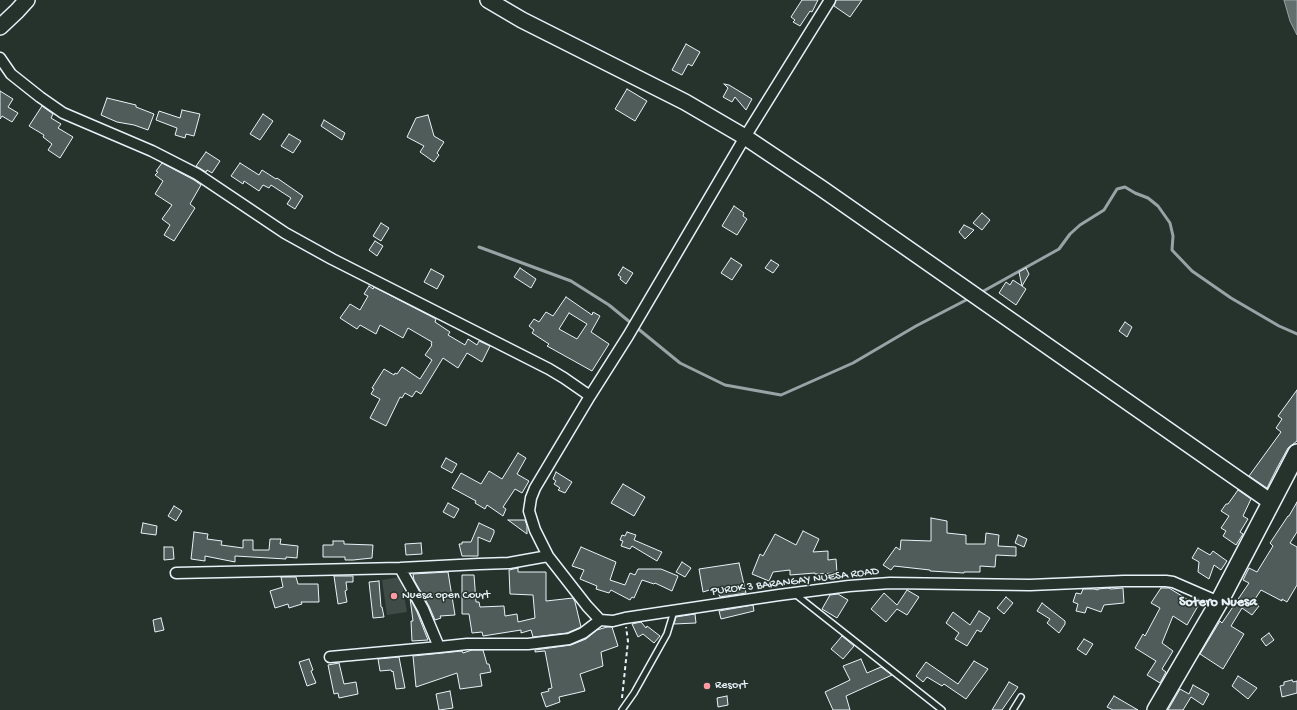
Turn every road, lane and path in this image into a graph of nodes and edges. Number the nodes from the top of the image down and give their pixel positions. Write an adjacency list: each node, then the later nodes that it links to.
1 (27, 0): 4 (main road)
2 (488, 0): 6 (main road)
3 (830, 0): 6 (street)
4 (0, 27)
5 (0, 58): 7 (street)
6 (745, 137): 7 (street); 9 (main road)
7 (590, 396): 10 (street)
8 (1297, 453): 9 (highway)
9 (1271, 502): 14 (highway)
10 (548, 556): 11 (street); 17 (street)
11 (400, 568): 12 (street); 18 (street)
12 (176, 574)
13 (794, 593): 14 (street, PUROK 3 BARANGAY NUESA ROAD); 15 (street, PUROK 3 BARANGAY NUESA ROAD); 23 (lane)
14 (1219, 602): 25 (highway)
15 (674, 611): 16 (street, PUROK 3 BARANGAY NUESA ROAD); 22 (lane)
16 (625, 618): 17 (street, PUROK 3 BARANGAY NUESA ROAD); 21 (path)
17 (600, 620): 18 (street)
18 (439, 647): 19 (street)
19 (330, 657)
20 (1021, 697): 24 (lane)
21 (621, 703)
22 (622, 710)
23 (942, 710)
24 (1013, 710)
25 (1156, 710)

